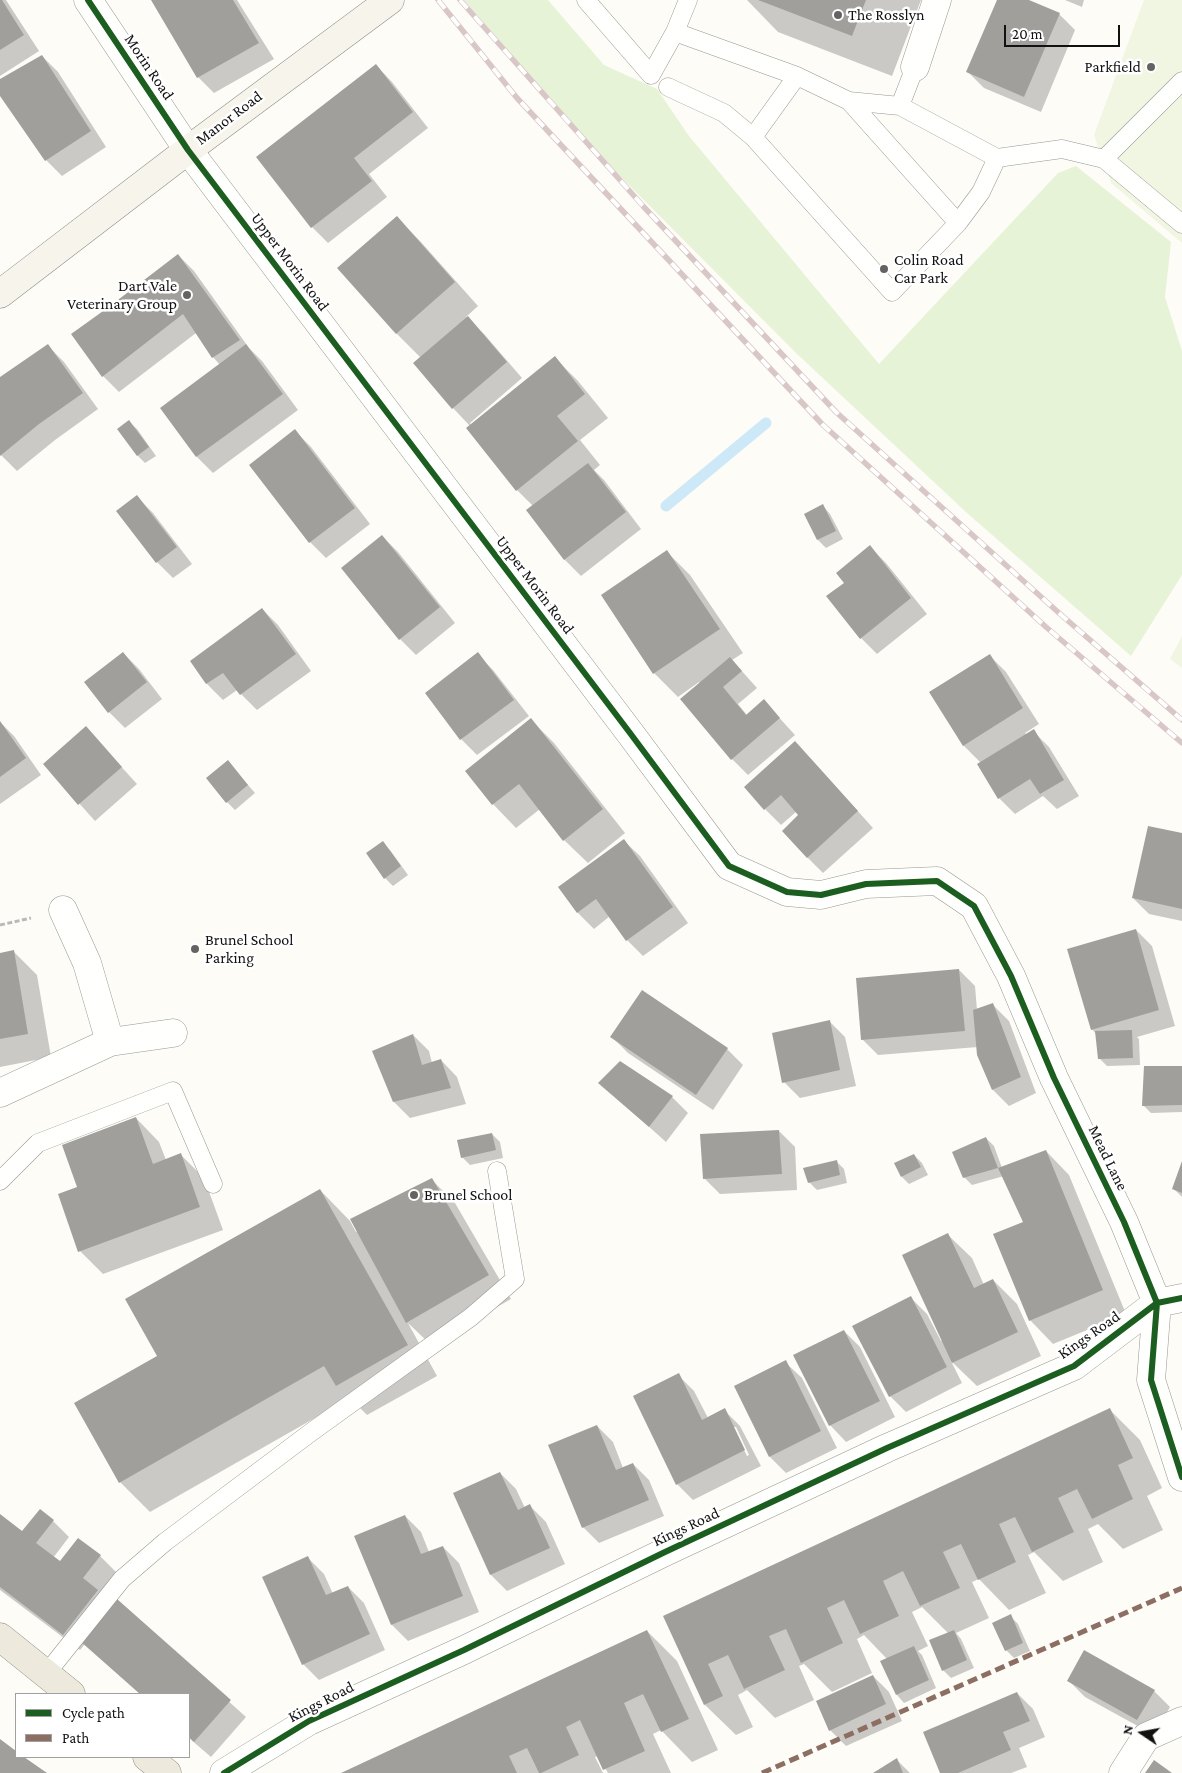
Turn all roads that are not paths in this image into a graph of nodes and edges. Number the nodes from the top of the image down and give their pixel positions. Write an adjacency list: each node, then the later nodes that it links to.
1 (88, 0): 14 (street, Morin Road)
2 (390, 0): 14 (main road, Manor Road)
3 (586, 0): 6 (lane)
4 (688, 0): 6 (lane)
5 (937, 0): 7 (street)
6 (675, 32): 8 (lane)
7 (915, 67): 12 (lane)
8 (797, 76): 11 (lane); 13 (lane)
9 (1182, 81): 16 (lane)
10 (668, 87): 13 (lane)
11 (848, 101): 12 (lane); 17 (lane)
12 (900, 106): 15 (lane)
13 (754, 137): 17 (lane)
14 (188, 150): 19 (main road, Manor Road); 20 (street, Upper Morin Road)
15 (997, 158): 16 (lane); 17 (lane)
16 (1104, 160): 18 (lane)
17 (958, 223)
18 (1182, 224)
19 (0, 294)
20 (936, 881): 28 (street, Mead Lane)
21 (63, 910): 23 (street)
22 (173, 1033): 23 (street)
23 (110, 1042): 24 (street)
24 (0, 1093)
25 (498, 1171): 31 (lane)
26 (0, 1181): 27 (lane)
27 (213, 1184)
28 (1169, 1301): 29 (street, Mead Lane); 36 (street, Kings Road)
29 (1182, 1478)
30 (0, 1636): 31 (main road)
31 (46, 1674): 32 (main road)
32 (70, 1693)
33 (1182, 1721): 37 (street)
34 (148, 1758): 35 (main road)
35 (167, 1773)
36 (224, 1773)
37 (1123, 1773)

